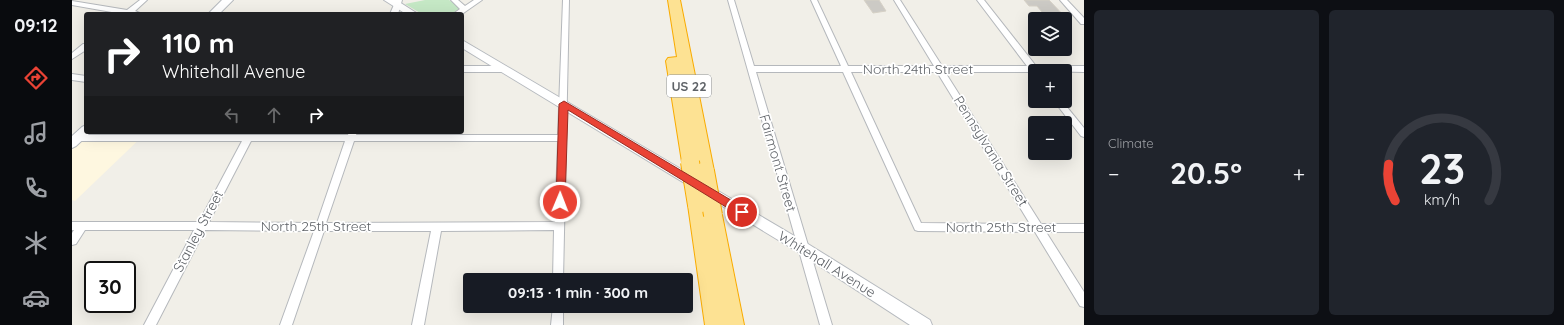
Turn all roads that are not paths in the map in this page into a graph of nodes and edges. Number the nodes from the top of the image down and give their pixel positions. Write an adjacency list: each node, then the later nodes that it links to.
1 (144, 0): 17 (street)
2 (228, 0): 18 (street)
3 (454, 0): 15 (street)
4 (479, 0): 15 (street)
5 (566, 0): 36 (street)
6 (663, 0): 59 (highway, US 22, bridge)
7 (674, 0): 60 (highway, US 22, bridge)
8 (731, 0): 28 (street, Fairmont Street)
9 (814, 0): 29 (street)
10 (897, 0): 30 (street, Pennsylvania Street)
11 (980, 0): 25 (street)
12 (1063, 0): 21 (street)
13 (72, 3): 16 (street)
14 (395, 5): 19 (street)
15 (465, 9): 20 (street)
16 (122, 12)
17 (128, 12)
18 (215, 12)
19 (409, 12)
20 (460, 12)
21 (1084, 22)
22 (464, 44): 27 (street, Whitehall Avenue)
23 (84, 48): 24 (street)
24 (72, 57)
25 (1029, 64)
26 (464, 69): 27 (street)
27 (505, 69): 36 (street, Whitehall Avenue)
28 (752, 69): 29 (street, North 24th Street); 51 (street, Fairmont Street)
29 (845, 69): 30 (street, North 24th Street); 47 (street, North 25th Street)
30 (940, 69): 31 (street, North 24th Street); 47 (street, Pennsylvania Street)
31 (1028, 70)
32 (1072, 70): 33 (street, North 24th Street)
33 (1084, 70)
34 (72, 77): 35 (street)
35 (84, 79)
36 (564, 104): 42 (street); 51 (street, Whitehall Avenue)
37 (1064, 108): 38 (street)
38 (1084, 134)
39 (352, 135): 41 (street); 42 (street); 45 (street)
40 (78, 137): 41 (street)
41 (248, 138): 44 (street, Stanley Street)
42 (562, 138): 46 (street)
43 (77, 226): 44 (street, North 25th Street); 50 (street)
44 (201, 226): 45 (street, North 25th Street); 55 (street, Stanley Street)
45 (321, 226): 48 (street, North 25th Street); 56 (street)
46 (560, 226): 48 (street, North 25th Street); 52 (street)
47 (1038, 227): 49 (street, North 25th Street); 53 (street, Pennsylvania Street)
48 (437, 228): 57 (street)
49 (1084, 228)
50 (72, 241)
51 (802, 248): 61 (street, Fairmont Street); 62 (street, Whitehall Avenue)
52 (558, 273)
53 (1084, 302)
54 (558, 313): 58 (street)
55 (150, 325)
56 (286, 325)
57 (418, 325)
58 (557, 325)
59 (716, 325)
60 (733, 325)
61 (826, 325)
62 (924, 325)

